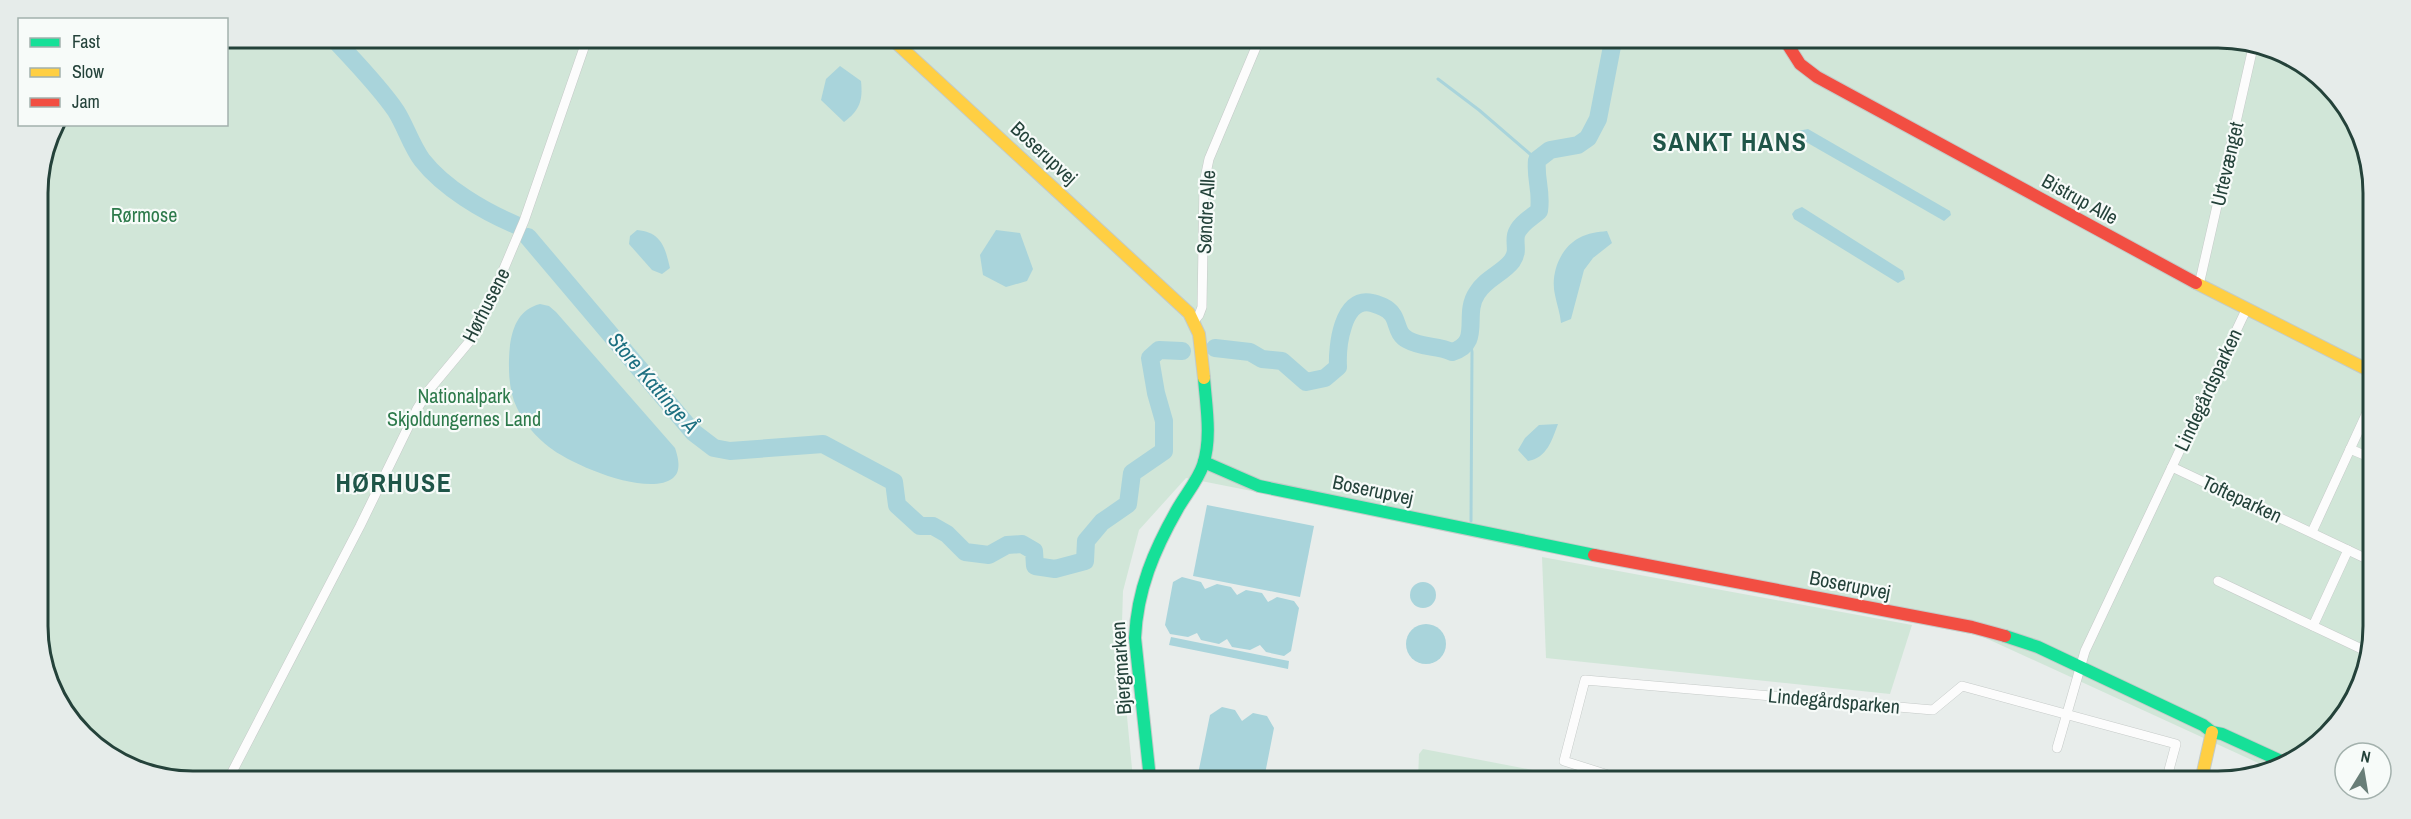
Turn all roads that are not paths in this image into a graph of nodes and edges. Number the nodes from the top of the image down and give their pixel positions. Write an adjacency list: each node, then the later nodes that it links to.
1 (584, 48): 26 (street, Hørhusene)
2 (902, 48): 8 (street, Boserupvej)
3 (1256, 48): 8 (street, Søndre Alle)
4 (1790, 48): 6 (street, Bistrup Alle)
5 (2252, 52): 6 (street, Urtevænget)
6 (2199, 285): 7 (street, Bistrup Alle)
7 (2246, 310): 9 (street, Bistrup Alle); 14 (street, Lindegårdsparken)
8 (1195, 320): 13 (street)
9 (2363, 368)
10 (2363, 422): 11 (street)
11 (2350, 449): 12 (street); 15 (street)
12 (2363, 455)
13 (1204, 462): 21 (street, Boserupvej); 27 (street, Bjergmarken)
14 (2172, 467): 15 (street, Tofteparken); 21 (street, Lindegårdsparken)
15 (2312, 532): 16 (street, Tofteparken)
16 (2348, 550): 17 (street, Tofteparken); 19 (street)
17 (2363, 557)
18 (2218, 581): 19 (street)
19 (2313, 626): 20 (street)
20 (2361, 649)
21 (2079, 667): 22 (street); 23 (street, Boserupvej)
22 (2066, 714): 24 (street); 28 (street, Lindegårdsparken); 29 (street, Lindegårdsparken)
23 (2212, 732): 25 (street, Boserupvej); 30 (street)
24 (2057, 748)
25 (2276, 759)
26 (233, 771)
27 (1149, 771)
28 (1596, 771)
29 (2169, 771)
30 (2203, 771)

